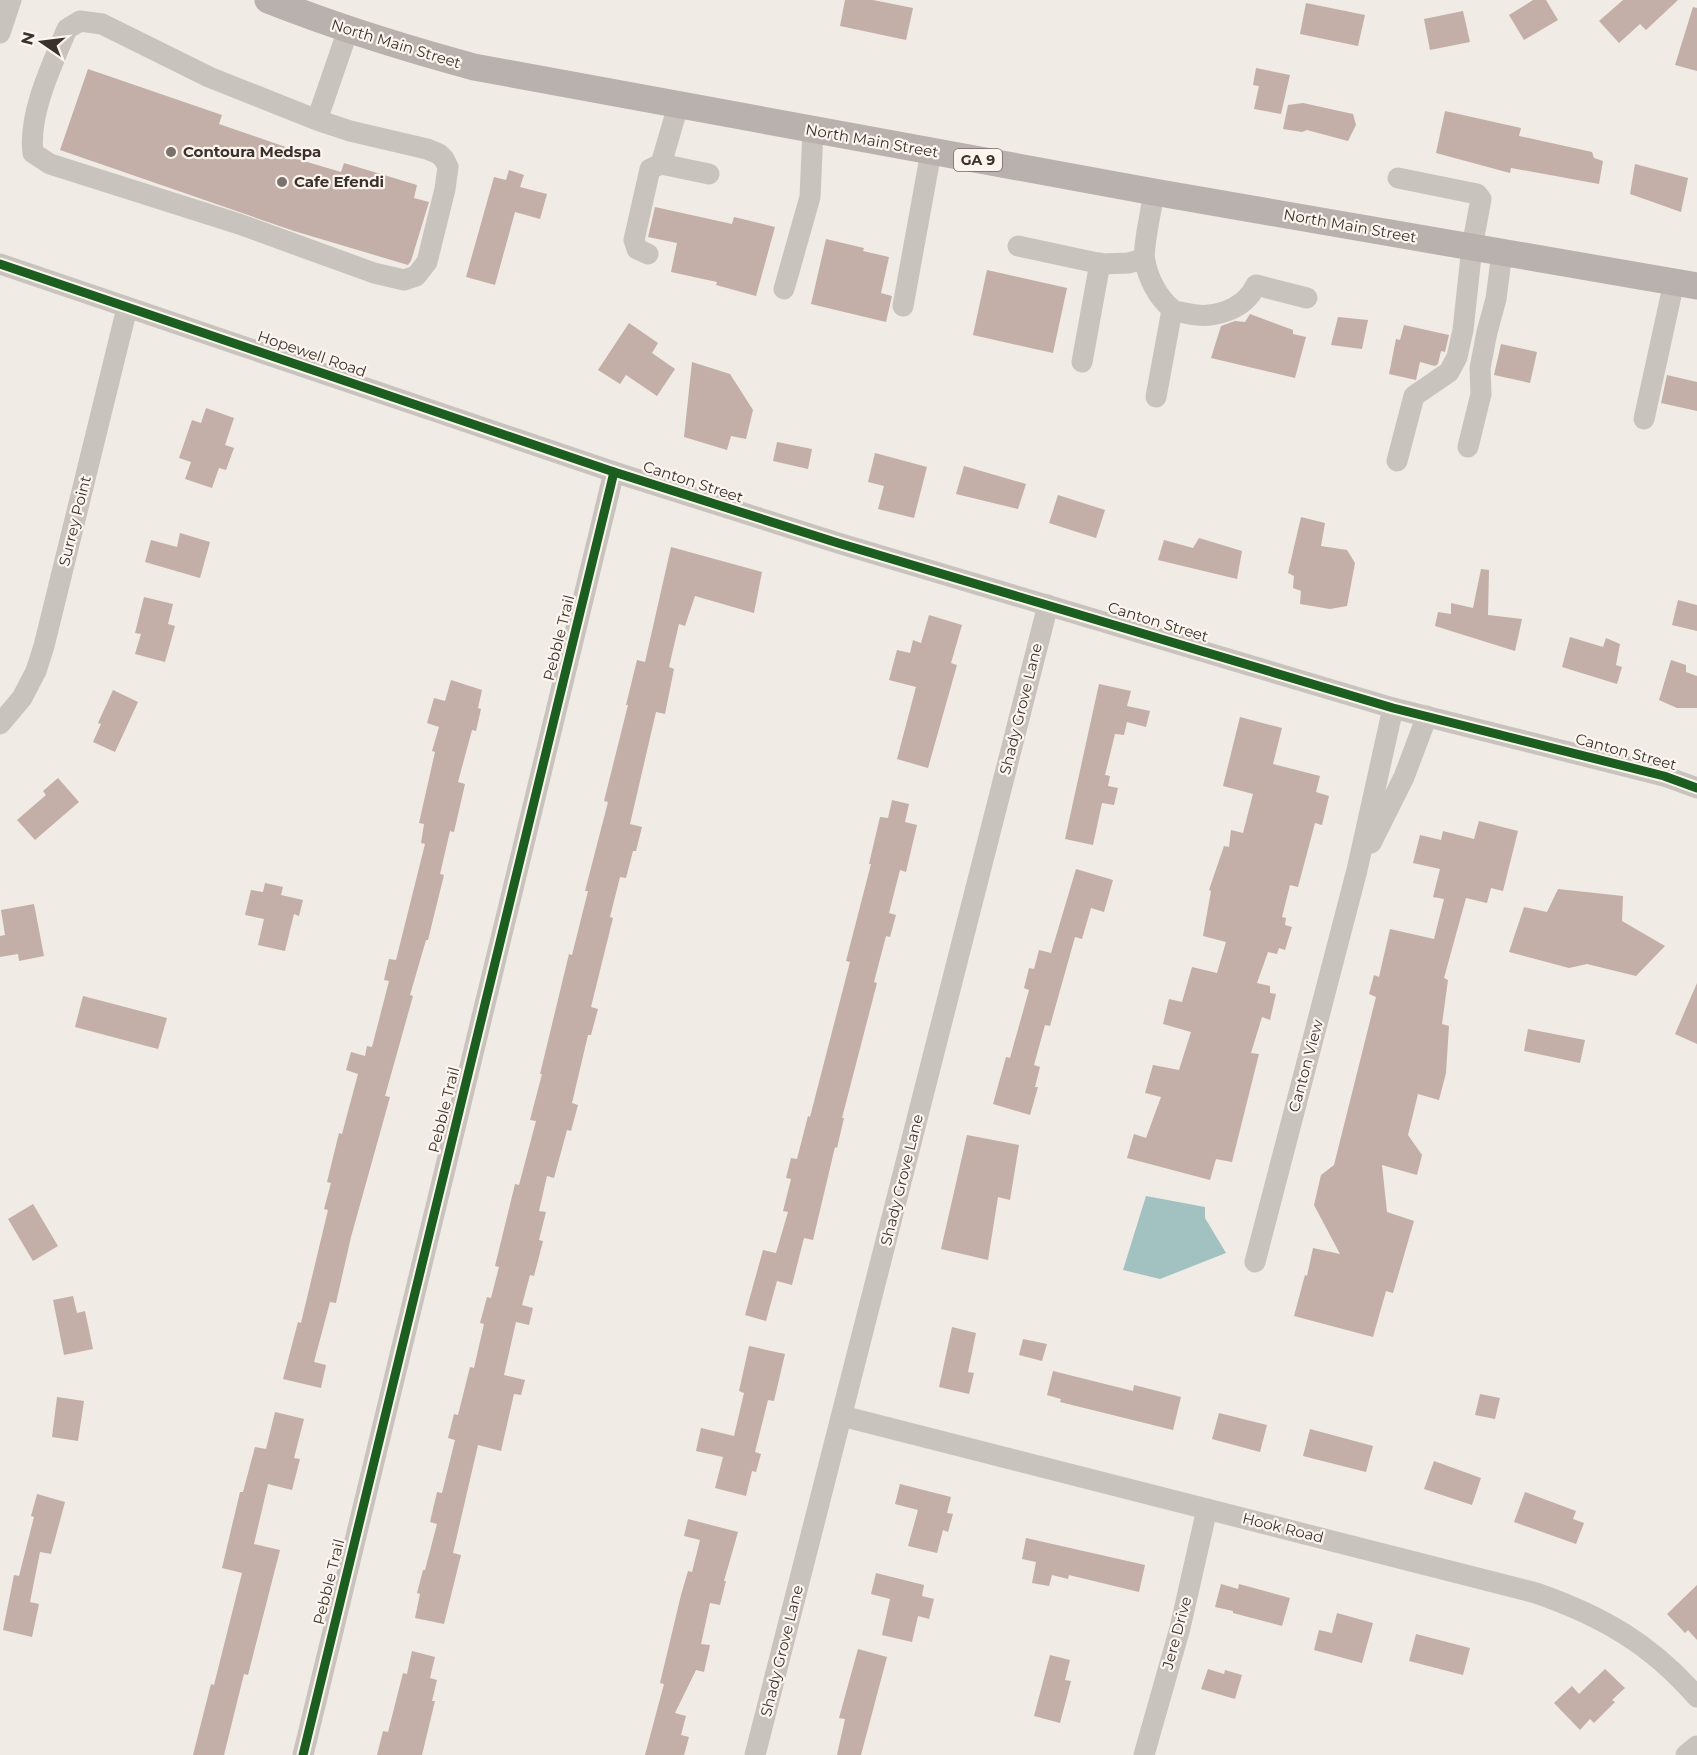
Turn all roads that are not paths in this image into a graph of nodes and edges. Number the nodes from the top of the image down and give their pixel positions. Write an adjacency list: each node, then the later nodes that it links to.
1 (11, 0): 4 (street)
2 (268, 0): 3 (main road, North Main Street / GA 9)
3 (348, 30): 5 (main road, North Main Street / GA 9); 6 (street)
4 (0, 33)
5 (678, 106): 7 (main road, North Main Street / GA 9); 9 (street)
6 (317, 120): 6 (street)
7 (813, 130): 8 (main road, North Main Street / GA 9); 21 (street)
8 (931, 152): 12 (main road, North Main Street / GA 9); 23 (street)
9 (661, 164): 10 (street); 16 (street)
10 (709, 174)
11 (1398, 178): 14 (street)
12 (1154, 192): 14 (main road, North Main Street / GA 9); 17 (street)
13 (1018, 246): 19 (street)
14 (1472, 247): 15 (main road, North Main Street / GA 9); 30 (street)
15 (1502, 252): 20 (main road, North Main Street / GA 9); 29 (street)
16 (648, 254)
17 (1144, 259): 19 (street); 25 (street)
18 (0, 264): 24 (street, Hopewell Road)
19 (1100, 264): 26 (street)
20 (1686, 284): 28 (street)
21 (784, 289)
22 (1307, 298): 25 (street)
23 (903, 306)
24 (127, 308): 31 (street, Hopewell Road); 35 (street, Surrey Point)
25 (1172, 310): 27 (street)
26 (1082, 362)
27 (1156, 397)
28 (1644, 419)
29 (1468, 447)
30 (1396, 461)
31 (614, 472): 32 (street, Canton Street); 45 (street, Pebble Trail)
32 (1048, 605): 33 (street, Canton Street); 41 (street, Shady Grove Lane)
33 (1393, 708): 34 (street, Canton Street); 36 (street, Canton View)
34 (1427, 716): 37 (street, Canton View); 38 (street, Canton Street)
35 (0, 724)
36 (1380, 766): 37 (street); 39 (street, Canton View)
37 (1406, 772): 39 (street, Canton View)
38 (1697, 788)
39 (1358, 870): 40 (street, Canton View)
40 (1255, 1262)
41 (842, 1416): 42 (street, Hook Road); 46 (street, Shady Grove Lane)
42 (1207, 1509): 43 (street, Hook Road); 47 (street, Jere Drive)
43 (1697, 1697)
44 (1697, 1746): 48 (street)
45 (303, 1755)
46 (755, 1755)
47 (1144, 1755)
48 (1686, 1755)

